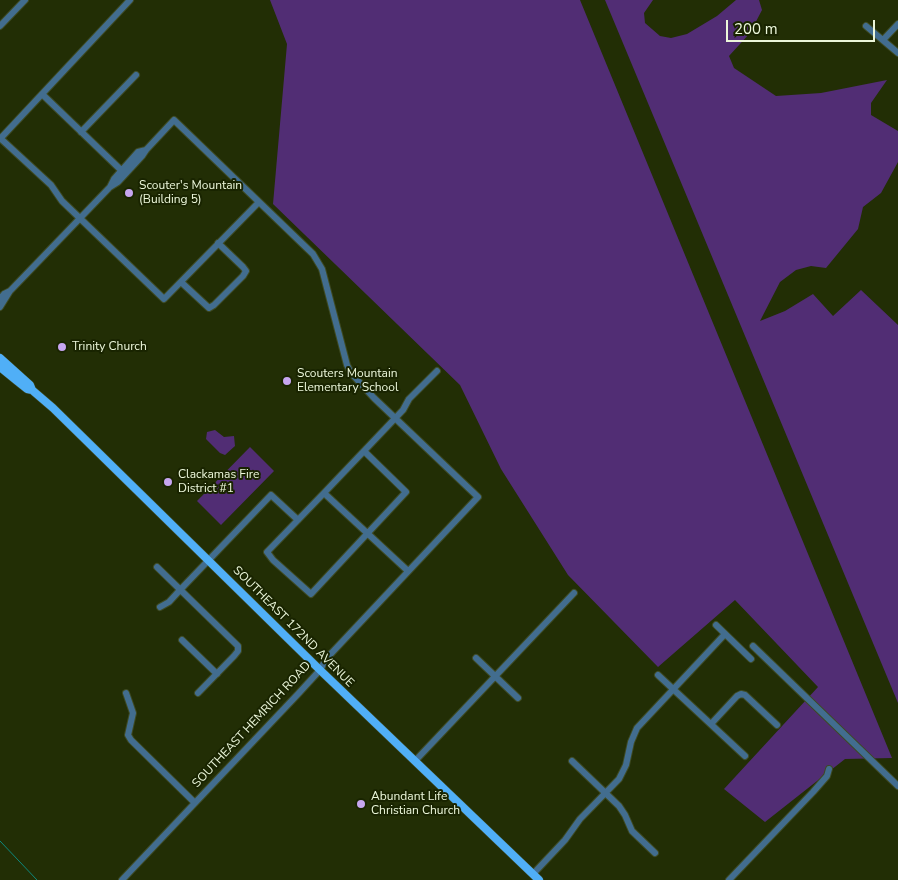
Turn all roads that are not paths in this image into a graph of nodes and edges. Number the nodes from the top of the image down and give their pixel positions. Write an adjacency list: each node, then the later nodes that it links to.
1 (130, 0): 9 (street)
2 (22, 1): 4 (street)
3 (898, 24): 6 (street)
4 (0, 26)
5 (866, 26): 6 (street)
6 (883, 40): 7 (street)
7 (898, 53)
8 (136, 75): 10 (street)
9 (42, 94): 10 (street); 11 (street)
10 (81, 132): 13 (street)
11 (0, 138): 16 (street)
12 (146, 150): 13 (street); 14 (street); 15 (street)
13 (121, 170): 14 (street)
14 (110, 186): 16 (street)
15 (259, 202): 17 (street); 26 (street)
16 (80, 218): 18 (street); 19 (street)
17 (218, 243): 18 (street); 18 (street)
18 (181, 282)
19 (10, 291): 20 (street); 21 (street)
20 (0, 299)
21 (0, 307)
22 (0, 358): 25 (main road, SOUTHEAST 172ND AVENUE)
23 (0, 367): 25 (main road, SOUTHEAST 172ND AVENUE)
24 (437, 370): 26 (street)
25 (32, 390): 31 (main road, SOUTHEAST 172ND AVENUE)
26 (395, 418): 27 (street); 33 (street, SOUTHEAST HEMRICH ROAD)
27 (364, 451): 28 (street); 30 (street)
28 (324, 493): 29 (street); 30 (street)
29 (298, 520): 30 (street); 31 (street)
30 (368, 533): 33 (street)
31 (209, 560): 34 (street); 43 (main road, SOUTHEAST 172ND AVENUE)
32 (157, 567): 34 (street)
33 (408, 571): 43 (street, SOUTHEAST HEMRICH ROAD)
34 (180, 590): 36 (street); 44 (street)
35 (574, 593): 46 (street)
36 (160, 607)
37 (716, 625): 38 (street)
38 (726, 634): 42 (street); 47 (street)
39 (182, 640): 44 (street)
40 (753, 646): 57 (street)
41 (476, 658): 46 (street)
42 (751, 659)
43 (320, 670): 54 (main road, SOUTHEAST 172ND AVENUE); 59 (street, SOUTHEAST HEMRICH ROAD)
44 (217, 674): 49 (street)
45 (658, 675): 47 (street)
46 (495, 677): 50 (street); 54 (street)
47 (674, 690): 51 (street); 58 (street)
48 (126, 693): 59 (street)
49 (198, 693)
50 (518, 698)
51 (711, 724): 52 (street); 53 (street)
52 (777, 725)
53 (745, 756)
54 (415, 761): 61 (main road, SOUTHEAST 172ND AVENUE)
55 (572, 761): 58 (street)
56 (829, 769): 64 (street)
57 (898, 786)
58 (605, 794): 60 (street); 61 (street)
59 (195, 802): 62 (street, SOUTHEAST HEMRICH ROAD)
60 (655, 853)
61 (532, 874): 63 (main road, SOUTHEAST 172ND AVENUE)
62 (122, 880)
63 (539, 880)
64 (729, 880)

